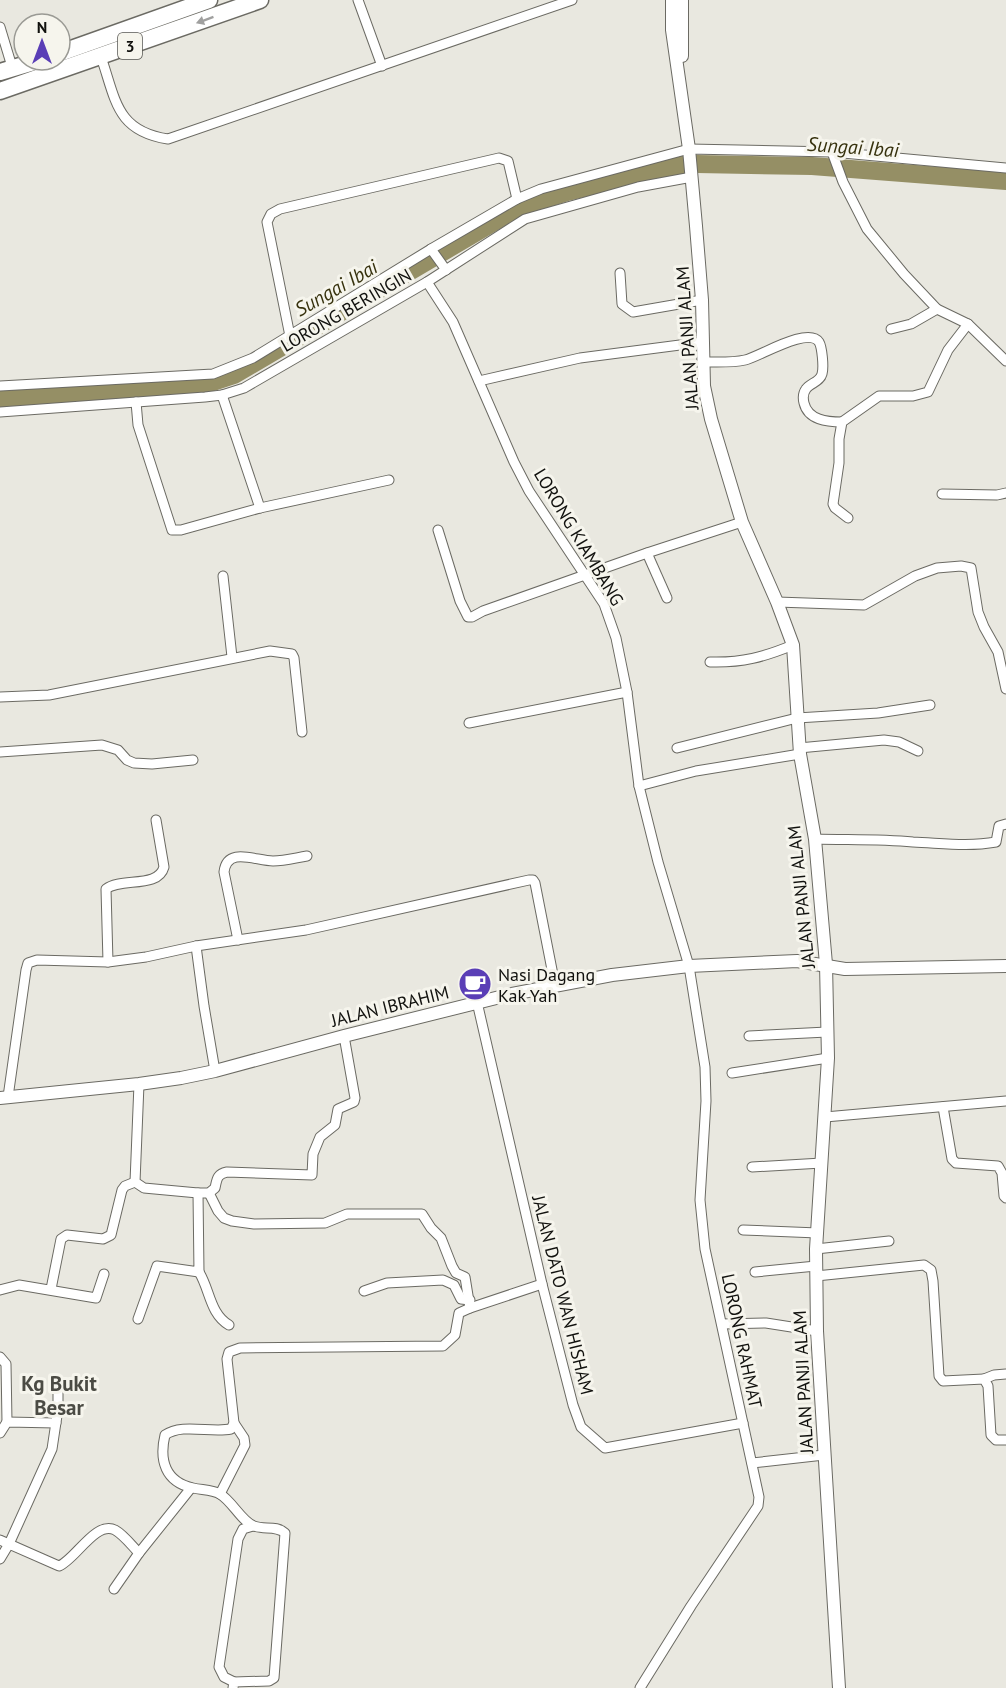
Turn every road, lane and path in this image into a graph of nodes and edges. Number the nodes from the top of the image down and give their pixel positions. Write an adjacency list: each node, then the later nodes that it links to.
1 (260, 0): 9 (highway, 3, one-way to 9)
2 (358, 0): 10 (street)
3 (572, 0): 10 (street)
4 (672, 0): 13 (main road, JALAN PANJI ALAM)
5 (682, 0): 13 (main road, JALAN PANJI ALAM)
6 (199, 2): 8 (highway, 3)
7 (0, 27): 11 (street)
8 (72, 49)
9 (101, 57): 10 (street); 12 (highway, 3)
10 (382, 66)
11 (4, 72)
12 (0, 93)
13 (684, 120): 14 (main road, JALAN PANJI ALAM)
14 (689, 149): 15 (street); 17 (main road, JALAN PANJI ALAM); 18 (street)
15 (832, 152): 16 (street); 24 (street)
16 (1006, 168)
17 (692, 177): 20 (street, LORONG BERINGIN); 23 (main road, JALAN PANJI ALAM)
18 (517, 199): 19 (street); 27 (street)
19 (432, 251): 20 (street); 27 (street)
20 (443, 267): 22 (street, LORONG BERINGIN)
21 (620, 273): 23 (street)
22 (427, 282): 31 (street, LORONG KIAMBANG); 33 (street, LORONG BERINGIN)
23 (702, 300): 28 (main road, JALAN PANJI ALAM)
24 (937, 309): 25 (street); 26 (street)
25 (968, 324): 29 (street); 36 (street)
26 (891, 329)
27 (290, 336): 32 (street)
28 (703, 342): 30 (main road, JALAN PANJI ALAM); 31 (street)
29 (1006, 361)
30 (704, 362): 36 (street); 42 (main road, JALAN PANJI ALAM)
31 (479, 381): 45 (street, LORONG KIAMBANG)
32 (0, 386)
33 (222, 395): 34 (street, LORONG BERINGIN); 40 (street)
34 (136, 402): 35 (street, LORONG BERINGIN); 40 (street)
35 (0, 412)
36 (842, 422): 41 (street)
37 (389, 480): 40 (street)
38 (1006, 493): 39 (street)
39 (942, 494)
40 (260, 508)
41 (848, 518)
42 (742, 522): 44 (street); 48 (main road, JALAN PANJI ALAM)
43 (438, 530): 45 (street)
44 (647, 553): 45 (street); 47 (street)
45 (586, 574): 53 (street, LORONG KIAMBANG)
46 (223, 576): 50 (street)
47 (667, 598)
48 (777, 602): 49 (main road, JALAN PANJI ALAM); 52 (street)
49 (793, 645): 51 (street); 56 (main road, JALAN PANJI ALAM)
50 (232, 657): 54 (street); 58 (street)
51 (710, 662)
52 (1006, 688)
53 (627, 692): 57 (street); 64 (street, LORONG KIAMBANG)
54 (0, 697)
55 (930, 705): 56 (street)
56 (797, 718): 59 (street); 60 (main road, JALAN PANJI ALAM)
57 (469, 723)
58 (302, 732)
59 (677, 748)
60 (800, 751): 61 (street); 64 (street); 67 (main road, JALAN PANJI ALAM)
61 (918, 751)
62 (0, 752): 63 (street)
63 (193, 760)
64 (639, 786): 73 (street, LORONG KIAMBANG)
65 (156, 820): 71 (street)
66 (1006, 824): 67 (street)
67 (815, 839): 72 (main road, JALAN PANJI ALAM)
68 (307, 856): 69 (street)
69 (238, 940): 70 (street); 75 (street)
70 (196, 946): 71 (street); 81 (street)
71 (108, 962): 84 (street)
72 (826, 964): 73 (main road, JALAN IBRAHIM); 74 (main road, JALAN IBRAHIM); 77 (main road, JALAN PANJI ALAM)
73 (689, 966): 75 (main road, JALAN IBRAHIM); 108 (street, LORONG RAHMAT)
74 (1006, 966)
75 (555, 985): 76 (main road, JALAN IBRAHIM)
76 (477, 1002): 78 (main road, JALAN IBRAHIM); 102 (street, JALAN DATO WAN HISHAM)
77 (827, 1032): 79 (street); 80 (main road, JALAN PANJI ALAM)
78 (344, 1036): 81 (main road, JALAN IBRAHIM); 92 (street)
79 (749, 1036)
80 (828, 1058): 82 (street); 87 (main road, JALAN PANJI ALAM)
81 (215, 1071): 83 (main road, JALAN IBRAHIM)
82 (732, 1072)
83 (139, 1084): 84 (main road, JALAN IBRAHIM); 90 (street)
84 (4, 1098)
85 (1006, 1101): 86 (street)
86 (943, 1107): 87 (street); 93 (street)
87 (825, 1117): 88 (main road, JALAN PANJI ALAM)
88 (822, 1163): 89 (street); 95 (main road, JALAN PANJI ALAM)
89 (752, 1167)
90 (135, 1182): 91 (street); 103 (street)
91 (198, 1193): 92 (street); 99 (street)
92 (209, 1193): 106 (street)
93 (1006, 1198)
94 (743, 1230): 95 (street)
95 (818, 1233): 97 (main road, JALAN PANJI ALAM)
96 (889, 1241): 97 (street)
97 (816, 1249): 98 (main road, JALAN PANJI ALAM)
98 (816, 1271): 100 (street); 110 (main road, JALAN PANJI ALAM); 113 (street)
99 (199, 1272): 107 (street); 109 (street)
100 (755, 1272)
101 (104, 1274): 103 (street)
102 (542, 1284): 106 (street); 118 (street, JALAN DATO WAN HISHAM)
103 (51, 1289): 104 (street)
104 (0, 1290)
105 (364, 1291): 106 (street)
106 (470, 1304): 117 (street)
107 (138, 1319)
108 (722, 1324): 110 (street); 118 (street, LORONG RAHMAT)
109 (229, 1325)
110 (817, 1331): 121 (main road, JALAN PANJI ALAM)
111 (0, 1357): 115 (street)
112 (1006, 1374): 113 (street)
113 (984, 1378): 120 (street)
114 (58, 1387): 116 (street)
115 (7, 1422): 116 (street); 119 (street)
116 (56, 1423): 126 (street)
117 (234, 1423): 123 (street); 124 (street)
118 (743, 1423): 122 (street, LORONG RAHMAT)
119 (0, 1433)
120 (1006, 1440)
121 (824, 1455): 122 (street); 132 (main road, JALAN PANJI ALAM)
122 (752, 1463): 131 (street, LORONG RAHMAT)
123 (191, 1488): 124 (street); 127 (street)
124 (220, 1494): 125 (street)
125 (253, 1526): 130 (street); 130 (street)
126 (4, 1542): 127 (street); 128 (street)
127 (139, 1553): 129 (street)
128 (0, 1558)
129 (114, 1589)
130 (233, 1685)
131 (640, 1688)
132 (839, 1688)

